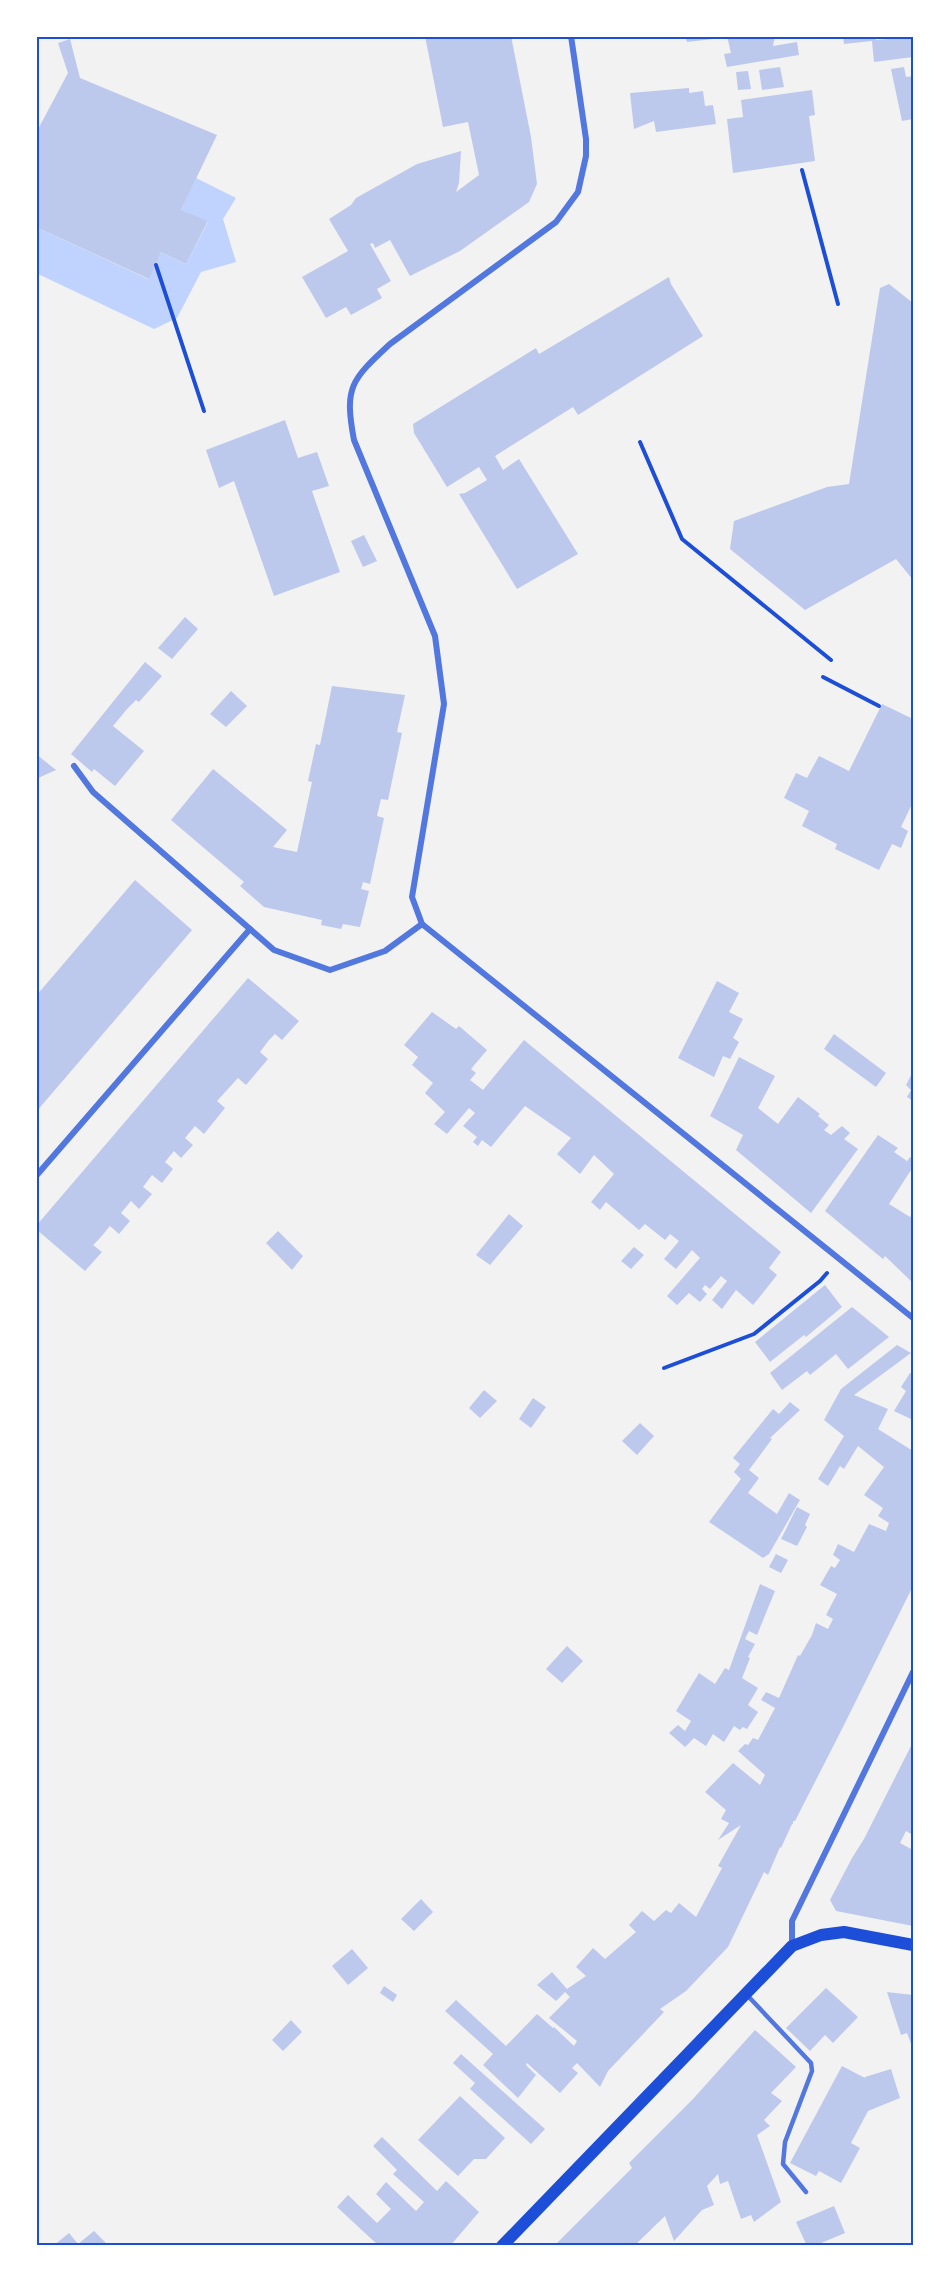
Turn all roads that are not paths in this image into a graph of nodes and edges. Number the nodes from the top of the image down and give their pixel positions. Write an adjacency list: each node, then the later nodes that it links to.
1 (571, 36): 3 (street)
2 (74, 766): 4 (street)
3 (422, 924): 4 (street); 6 (street)
4 (250, 929): 5 (street)
5 (36, 1176)
6 (913, 1318)
7 (913, 1672): 9 (street)
8 (913, 1945): 9 (main road)
9 (792, 1946): 10 (main road)
10 (745, 1993): 11 (lane); 12 (main road)
11 (806, 2192)
12 (502, 2246)

